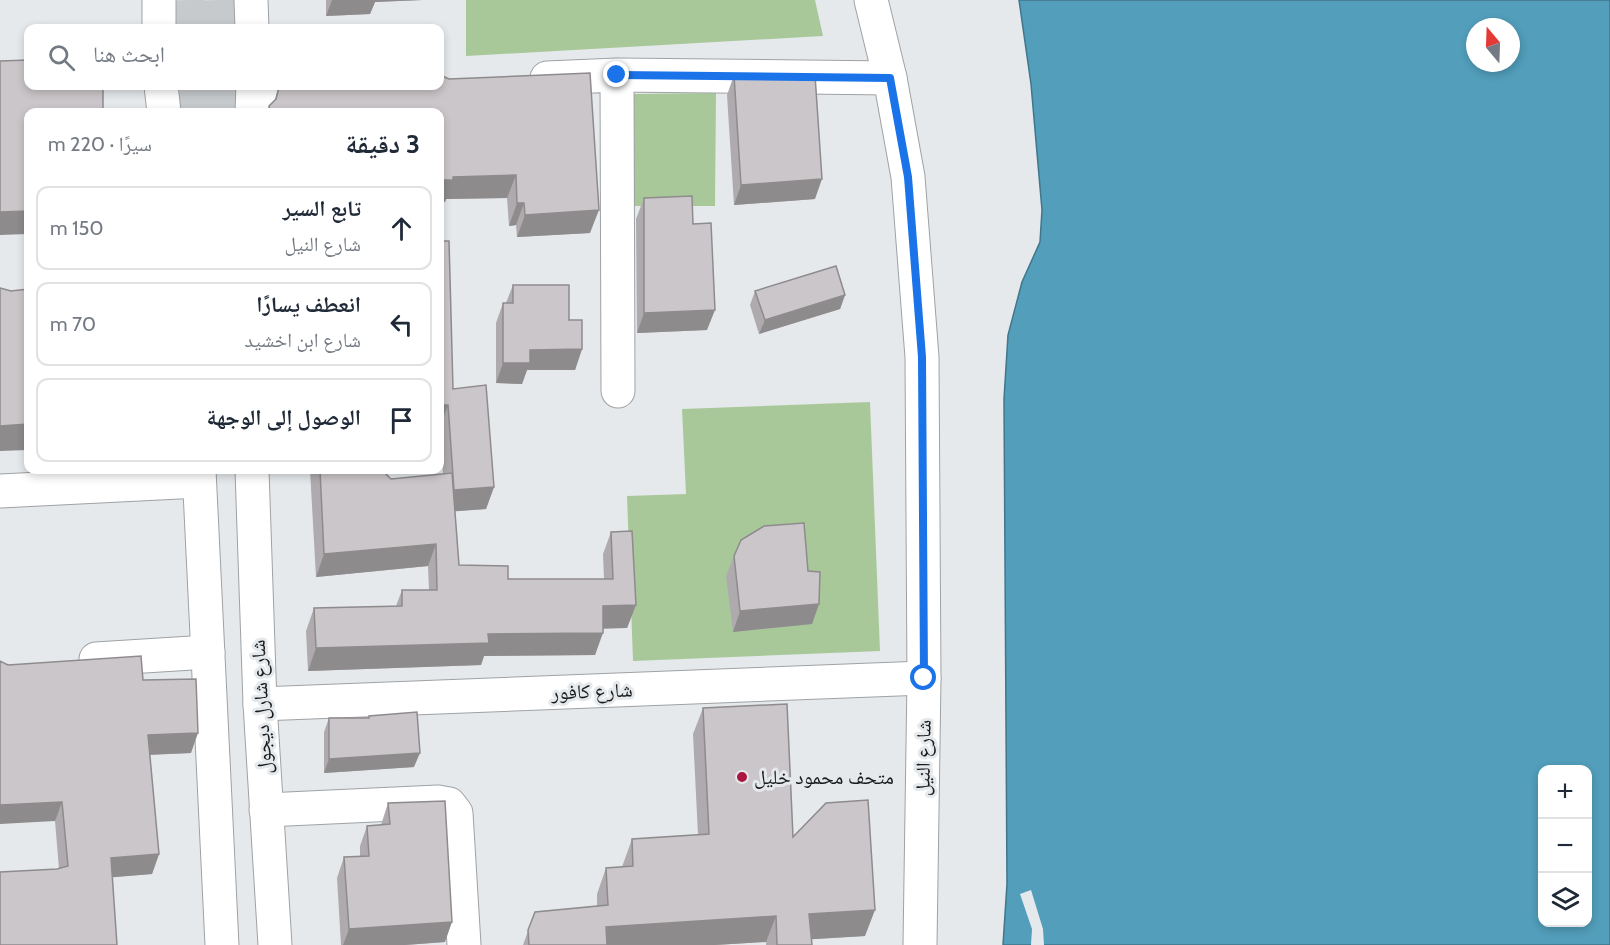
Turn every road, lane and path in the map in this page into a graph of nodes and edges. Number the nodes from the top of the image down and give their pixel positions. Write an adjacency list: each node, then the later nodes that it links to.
1 (159, 0): 4 (main road)
2 (251, 0): 5 (main road)
3 (871, 0): 7 (main road, شارع النيل)
4 (159, 24)
5 (252, 24)
6 (617, 75): 7 (main road); 8 (main road); 13 (main road)
7 (890, 78): 19 (main road, شارع النيل)
8 (522, 79)
9 (161, 90): 12 (main road)
10 (332, 90): 11 (main road)
11 (253, 96)
12 (164, 108)
13 (618, 391)
14 (252, 474): 20 (main road, شارع شارل ديجول)
15 (199, 475): 16 (main road); 17 (main road)
16 (0, 491)
17 (208, 652): 18 (main road); 22 (main road)
18 (69, 661)
19 (924, 678): 20 (main road, شارع كافور); 25 (main road, شارع النيل)
20 (260, 704): 21 (main road, شارع شارل ديجول)
21 (266, 810): 23 (main road, شارع شارل ديجول); 24 (main road)
22 (222, 945)
23 (275, 945)
24 (464, 945)
25 (920, 945)

